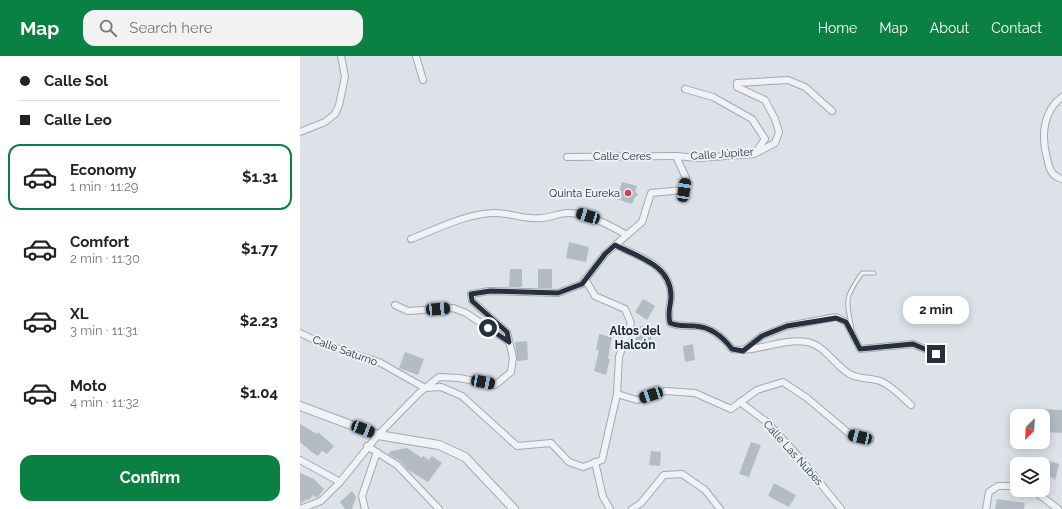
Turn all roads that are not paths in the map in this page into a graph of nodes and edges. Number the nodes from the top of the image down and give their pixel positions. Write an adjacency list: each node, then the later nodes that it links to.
1 (341, 56): 7 (street)
2 (416, 56): 3 (street)
3 (423, 80)
4 (685, 89): 8 (street)
5 (1062, 97): 11 (street)
6 (832, 111): 8 (street, Calle Júpiter)
7 (300, 132)
8 (754, 154): 9 (street, Calle Júpiter)
9 (676, 156): 10 (street, Calle Ceres); 12 (street, Calle Júpiter)
10 (567, 157)
11 (1062, 179)
12 (627, 235): 13 (street); 14 (street, Calle Júpiter)
13 (411, 239)
14 (615, 245): 16 (street, Calle Júpiter); 21 (street)
15 (874, 273): 18 (lane)
16 (585, 278): 20 (street, Calle Júpiter); 24 (street)
17 (395, 305): 20 (street)
18 (853, 332): 21 (street); 22 (street)
19 (300, 333): 23 (street, Calle Saturno)
20 (509, 342): 23 (street, Calle Júpiter)
21 (743, 351): 26 (street)
22 (936, 354)
23 (425, 388): 28 (street, Calle Júpiter); 33 (street, Calle Saturno)
24 (617, 394): 25 (street); 33 (street)
25 (740, 402): 29 (street); 44 (street, Calle Las Nubes)
26 (911, 405)
27 (300, 406): 28 (street)
28 (378, 435): 30 (street, Calle Júpiter); 40 (street)
29 (870, 439)
30 (367, 446): 31 (street); 34 (street, Calle Júpiter)
31 (376, 452): 38 (street); 39 (street)
32 (300, 460): 34 (street)
33 (595, 462): 41 (street)
34 (340, 482): 37 (street, Calle Júpiter)
35 (1010, 486): 45 (street)
36 (1042, 497): 46 (street)
37 (300, 509)
38 (365, 509)
39 (439, 509)
40 (514, 509)
41 (610, 509)
42 (632, 509): 43 (street)
43 (720, 509)
44 (841, 509)
45 (986, 509)
46 (1058, 509)

